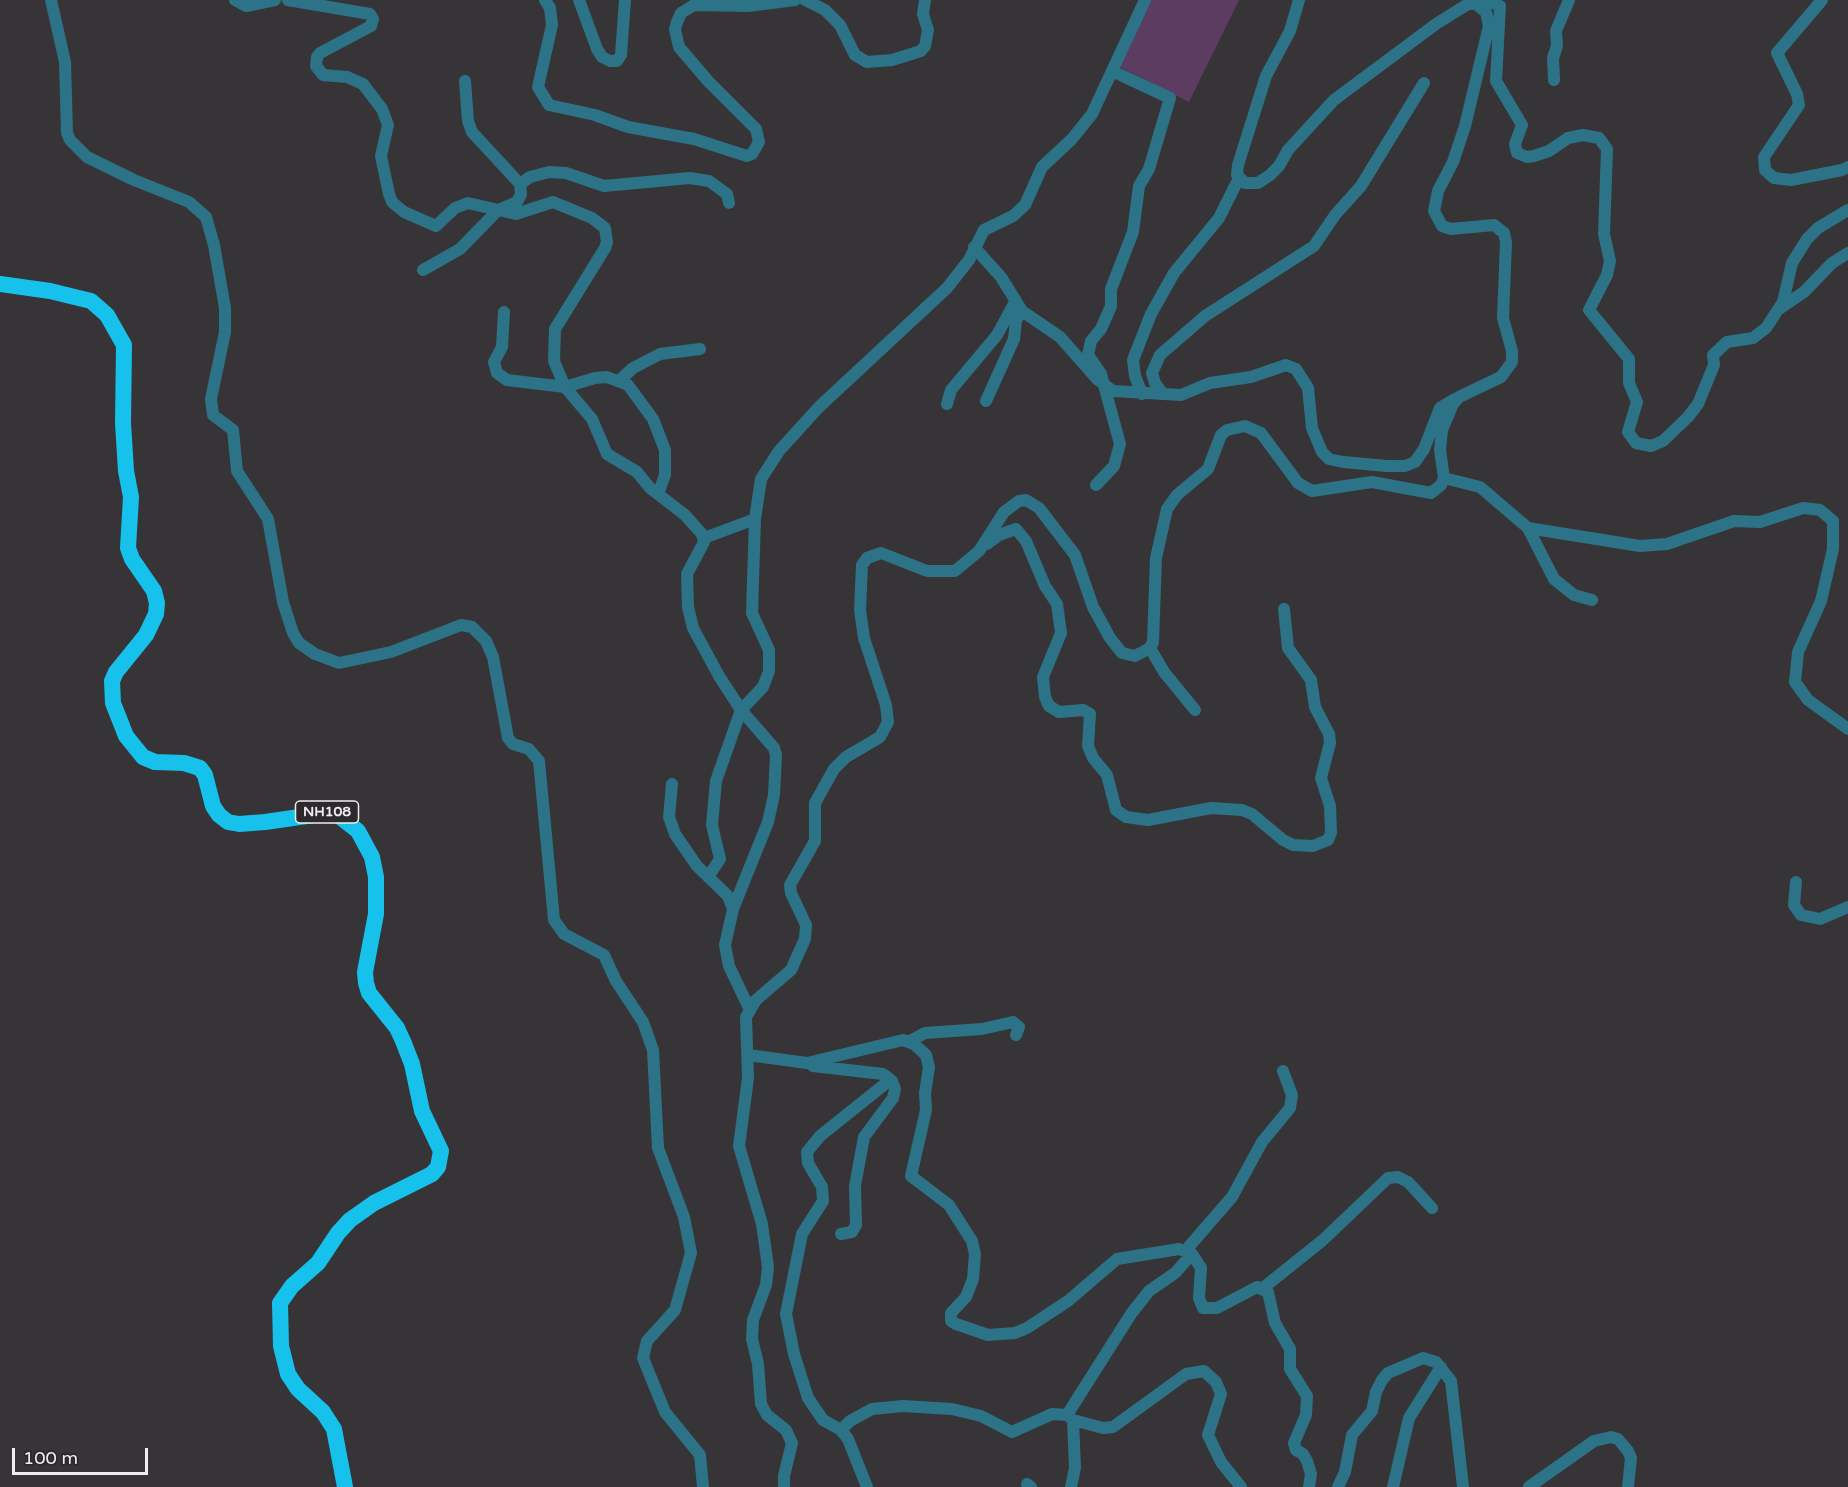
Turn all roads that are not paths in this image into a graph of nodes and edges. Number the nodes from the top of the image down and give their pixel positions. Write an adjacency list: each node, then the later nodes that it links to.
1 (51, 0): 76 (street)
2 (235, 0): 3 (street)
3 (275, 0)
4 (288, 0): 25 (street)
5 (544, 0): 8 (street)
6 (579, 0): 7 (street)
7 (625, 0)
8 (795, 0)
9 (805, 0): 10 (street)
10 (925, 0)
11 (1145, 0): 17 (street)
12 (1299, 0): 22 (street)
13 (1569, 0): 18 (street)
14 (1822, 0): 21 (street)
15 (1499, 1): 16 (street); 32 (street)
16 (1481, 7): 22 (street); 40 (street)
17 (1112, 71): 27 (street); 36 (street)
18 (1554, 80)
19 (465, 81): 23 (street)
20 (1424, 83): 38 (street)
21 (1848, 166)
22 (1239, 178): 39 (street)
23 (520, 184): 24 (street); 25 (street)
24 (729, 203)
25 (498, 210): 29 (street); 37 (street)
26 (1848, 210): 32 (street)
27 (974, 247): 31 (street); 46 (street)
28 (1848, 253): 32 (street)
29 (423, 270)
30 (0, 284): 75 (highway, NH108)
31 (1019, 307): 36 (street); 41 (street); 42 (street)
32 (1778, 310)
33 (504, 312): 37 (street)
34 (700, 349): 35 (street)
35 (620, 380): 37 (street); 45 (street)
36 (1104, 386): 39 (street); 44 (street)
37 (566, 387): 45 (street)
38 (1162, 393): 39 (street); 40 (street)
39 (1142, 394)
40 (1459, 397): 43 (street)
41 (986, 401)
42 (947, 404)
43 (1444, 478): 47 (street); 52 (street)
44 (1096, 485)
45 (658, 494): 48 (street)
46 (755, 519): 48 (street); 53 (street)
47 (1528, 528): 50 (street); 55 (street)
48 (704, 538): 53 (street)
49 (979, 551): 51 (street); 52 (street); 61 (street)
50 (1592, 600)
51 (1284, 609)
52 (1150, 648): 54 (street)
53 (741, 710): 57 (street); 60 (street)
54 (1195, 710)
55 (1848, 729)
56 (672, 784): 57 (street)
57 (708, 877): 60 (street)
58 (1796, 882): 59 (street)
59 (1848, 907)
60 (733, 909): 61 (street)
61 (749, 1008): 64 (street)
62 (1016, 1035): 63 (street)
63 (910, 1041): 65 (street); 70 (street)
64 (748, 1055): 65 (street); 77 (street)
65 (807, 1063): 67 (street)
66 (1283, 1071): 70 (street)
67 (890, 1080): 69 (street); 74 (street)
68 (1432, 1208): 71 (street)
69 (841, 1234)
70 (1189, 1252): 71 (street); 73 (street)
71 (1263, 1288): 81 (street)
72 (1441, 1367): 82 (street); 83 (street); 84 (street)
73 (1070, 1417): 74 (street); 79 (street); 80 (street)
74 (841, 1430): 78 (street)
75 (345, 1487)
76 (703, 1487)
77 (784, 1487)
78 (867, 1487)
79 (1071, 1487)
80 (1240, 1487)
81 (1309, 1487)
82 (1338, 1487)
83 (1393, 1487)
84 (1463, 1487)
85 (1529, 1487): 86 (street)
86 (1628, 1487)

